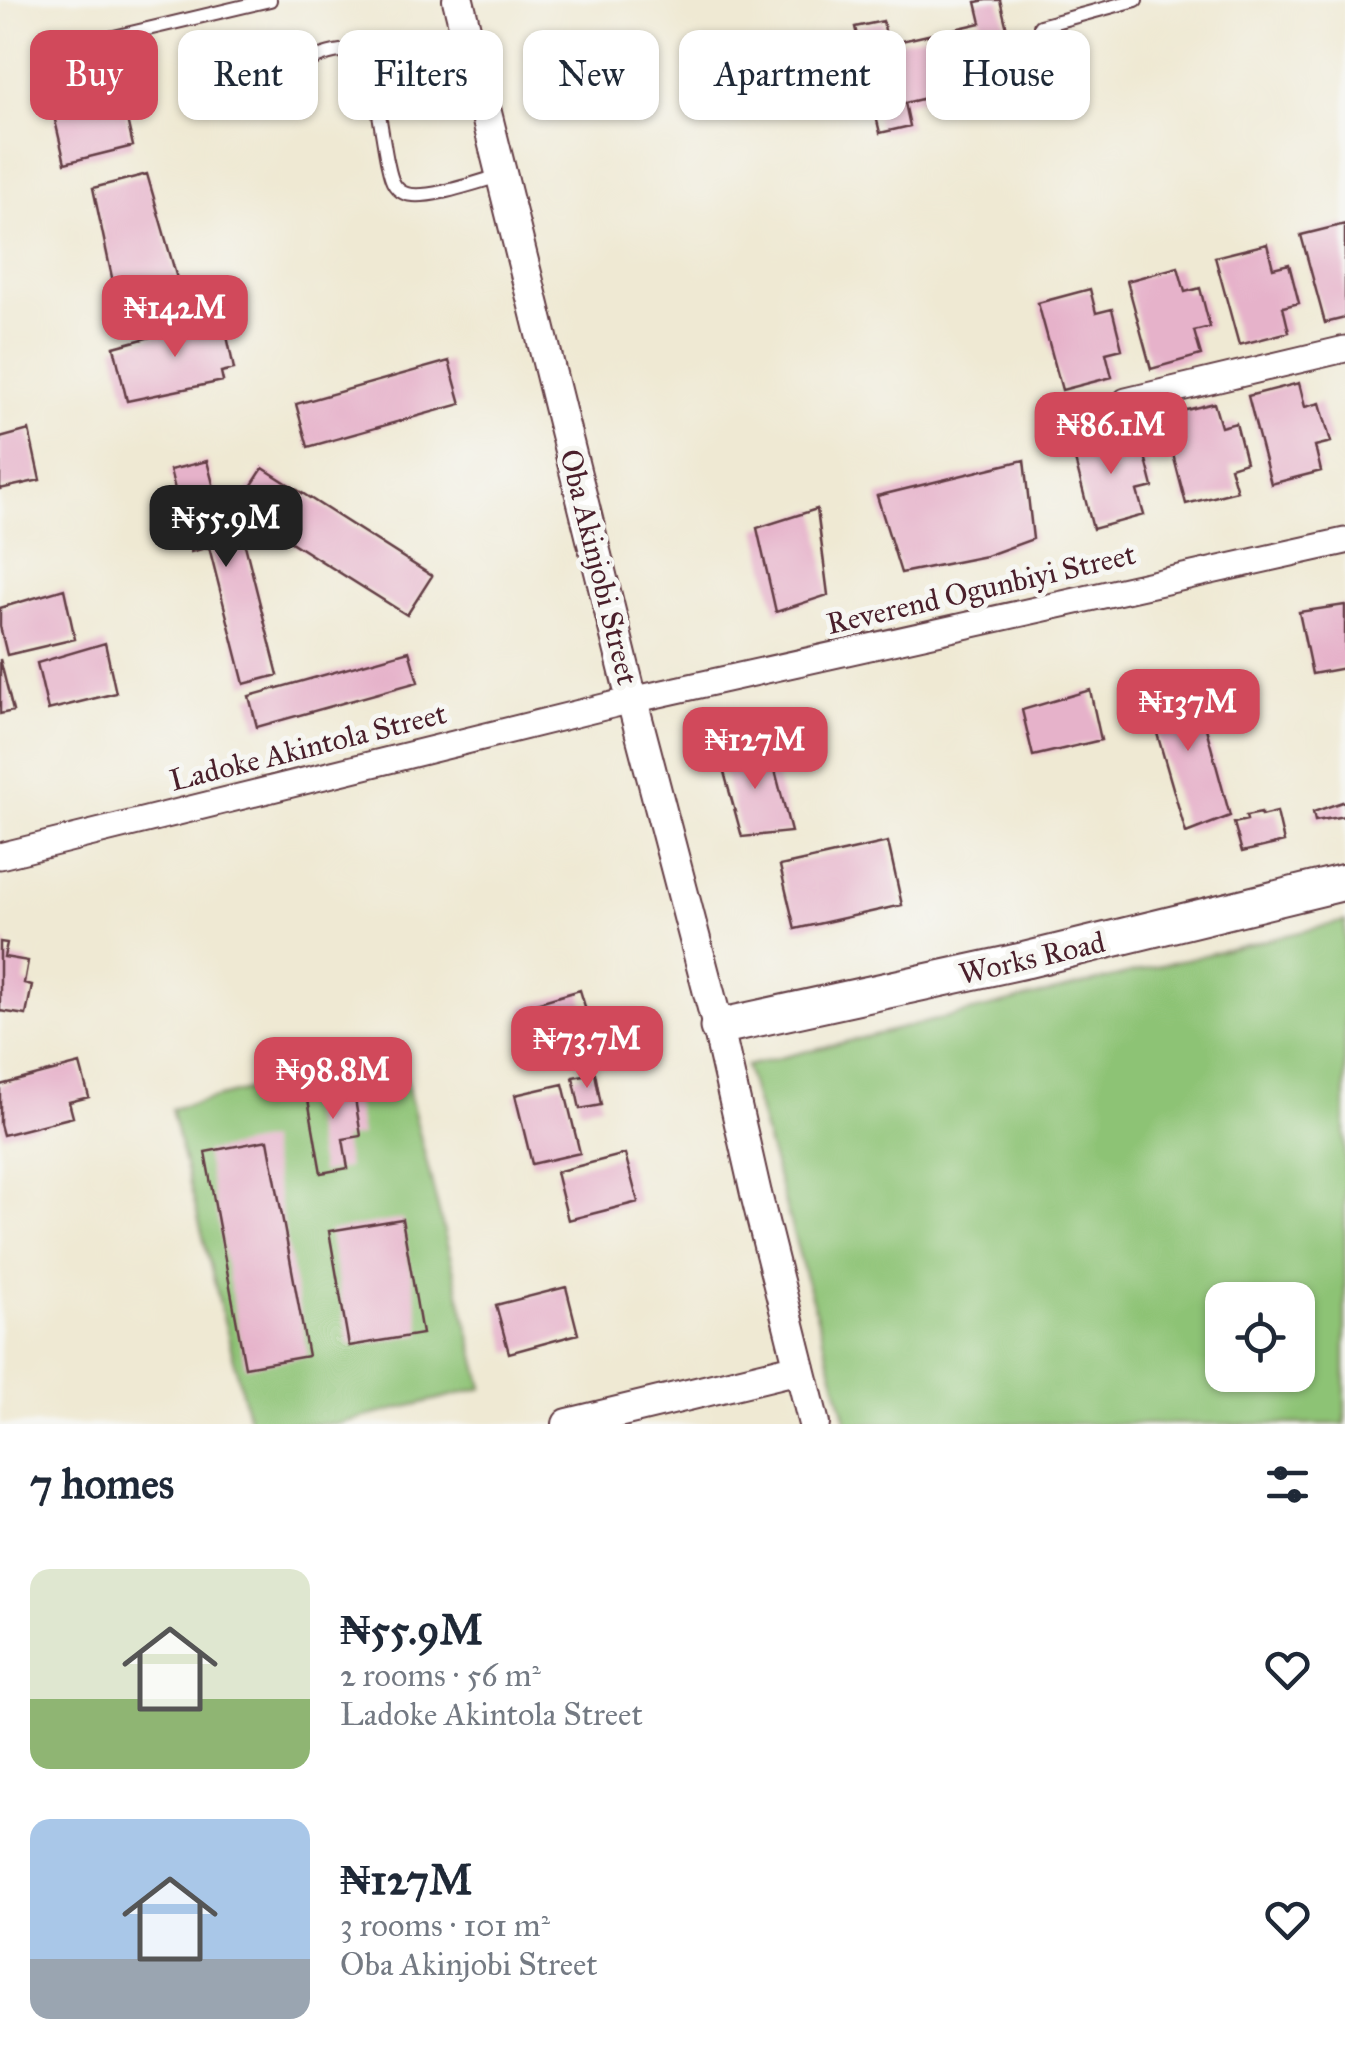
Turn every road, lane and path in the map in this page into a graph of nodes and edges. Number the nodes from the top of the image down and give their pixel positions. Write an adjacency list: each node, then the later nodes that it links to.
1 (270, 0): 5 (lane)
2 (458, 0): 7 (street, Oba Akinjobi Street)
3 (1136, 0): 4 (lane)
4 (1040, 26)
5 (143, 30)
6 (318, 58): 7 (lane)
7 (502, 175): 11 (street, Oba Akinjobi Street)
8 (1345, 349): 9 (street)
9 (1126, 401)
10 (1345, 541): 11 (street, Reverend Ogunbiyi Street)
11 (632, 700): 12 (street, Ladoke Akintola Street); 14 (street, Oba Akinjobi Street)
12 (0, 856)
13 (1345, 882): 14 (main road, Works Road)
14 (718, 1027): 15 (street, Oba Akinjobi Street)
15 (800, 1368): 16 (street); 17 (street, Oba Akinjobi Street)
16 (568, 1424)
17 (814, 1424)

